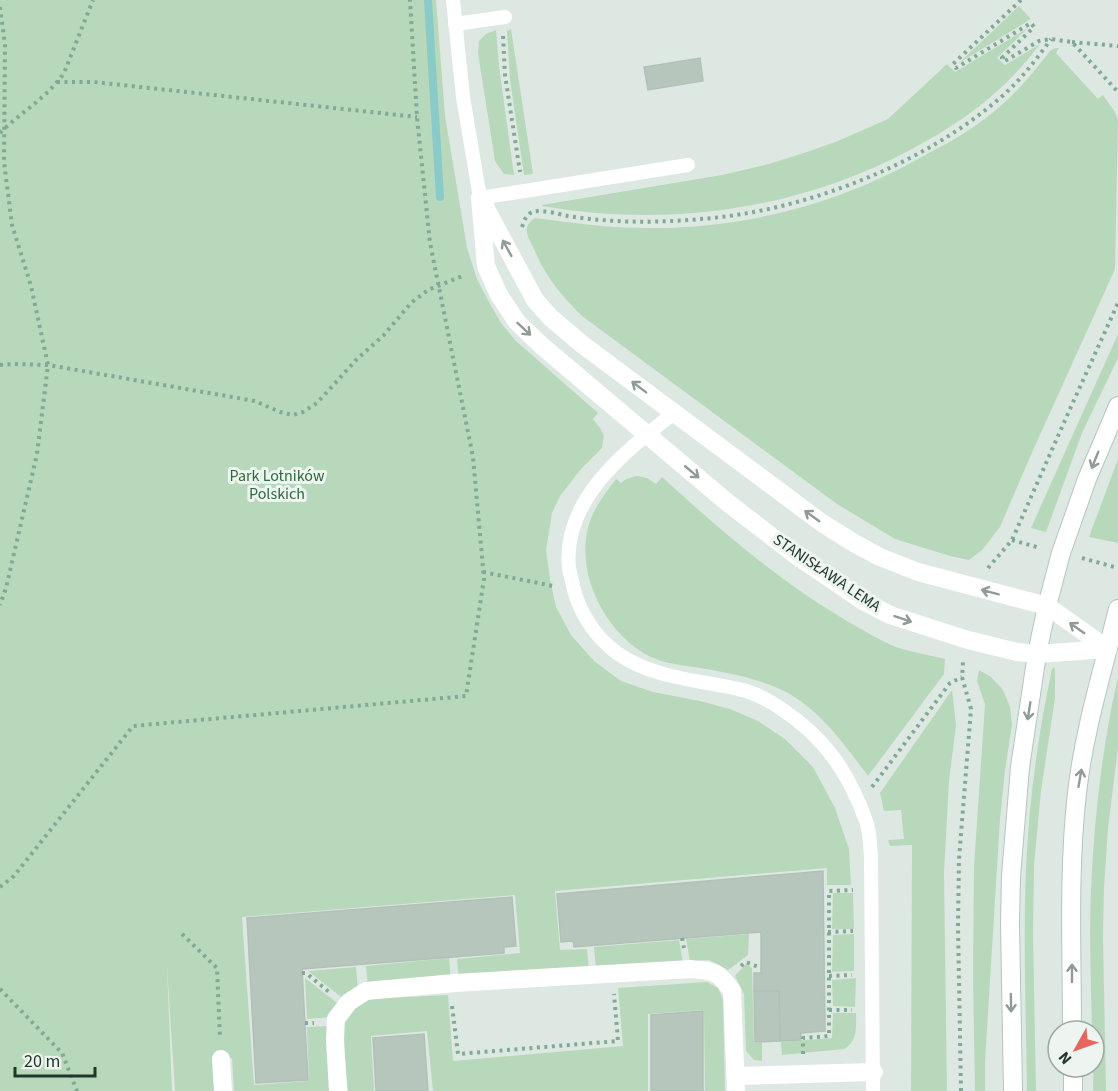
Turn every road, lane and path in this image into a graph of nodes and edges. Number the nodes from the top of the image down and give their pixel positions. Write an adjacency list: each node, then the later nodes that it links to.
1 (93, 0): 11 (path)
2 (410, 0): 13 (path)
3 (453, 0): 7 (lane)
4 (1021, 0): 8 (path)
5 (0, 7): 14 (path)
6 (503, 17): 7 (lane); 17 (path)
7 (455, 24): 18 (lane)
8 (1051, 39): 9 (path); 19 (path)
9 (1071, 42): 10 (path); 12 (path)
10 (1118, 46)
11 (57, 82): 13 (path); 14 (path)
12 (1118, 92)
13 (417, 117): 21 (path)
14 (4, 129): 15 (path); 24 (path)
15 (0, 133)
16 (688, 165): 17 (lane)
17 (525, 191): 18 (lane); 19 (path)
18 (480, 198): 26 (street, one-way to 18); 27 (street, STANISŁAWA LEMA, one-way to 27)
19 (532, 212): 20 (path)
20 (523, 234)
21 (439, 285): 24 (path); 32 (path)
22 (1118, 303): 28 (path)
23 (0, 365): 24 (path)
24 (48, 365): 35 (path)
25 (1118, 406): 36 (street, one-way to 36)
26 (674, 413): 27 (lane); 36 (street, one-way to 26)
27 (647, 435): 39 (street, STANISŁAWA LEMA, one-way to 39); 59 (lane)
28 (1012, 540): 29 (path); 33 (path)
29 (1041, 548)
30 (1083, 559): 31 (path)
31 (1118, 568)
32 (483, 572): 34 (path); 43 (path)
33 (984, 572)
34 (557, 587)
35 (0, 605)
36 (1047, 606): 38 (street, one-way to 36); 39 (street)
37 (1118, 609): 38 (street)
38 (1108, 649): 39 (street, STANISŁAWA LEMA); 57 (street, one-way to 38)
39 (1037, 654): 67 (street, one-way to 67)
40 (963, 665): 41 (path)
41 (962, 677): 42 (path); 66 (path)
42 (872, 788)
43 (0, 887)
44 (856, 890): 46 (path)
45 (857, 931): 46 (path)
46 (828, 932): 51 (path)
47 (182, 934): 58 (path)
48 (302, 973): 54 (path)
49 (612, 974): 52 (street); 52 (path); 61 (street)
50 (859, 974): 51 (path)
51 (829, 975): 55 (path)
52 (450, 984): 54 (street)
53 (0, 989): 62 (path)
54 (346, 1005): 64 (street)
55 (828, 1010): 56 (path); 60 (path)
56 (859, 1010)
57 (1072, 1019)
58 (221, 1059): 63 (street)
59 (873, 1072): 60 (street); 65 (lane)
60 (803, 1074): 61 (street)
61 (736, 1084)
62 (77, 1091)
63 (224, 1091)
64 (338, 1091)
65 (873, 1091)
66 (961, 1091)
67 (1013, 1091)

